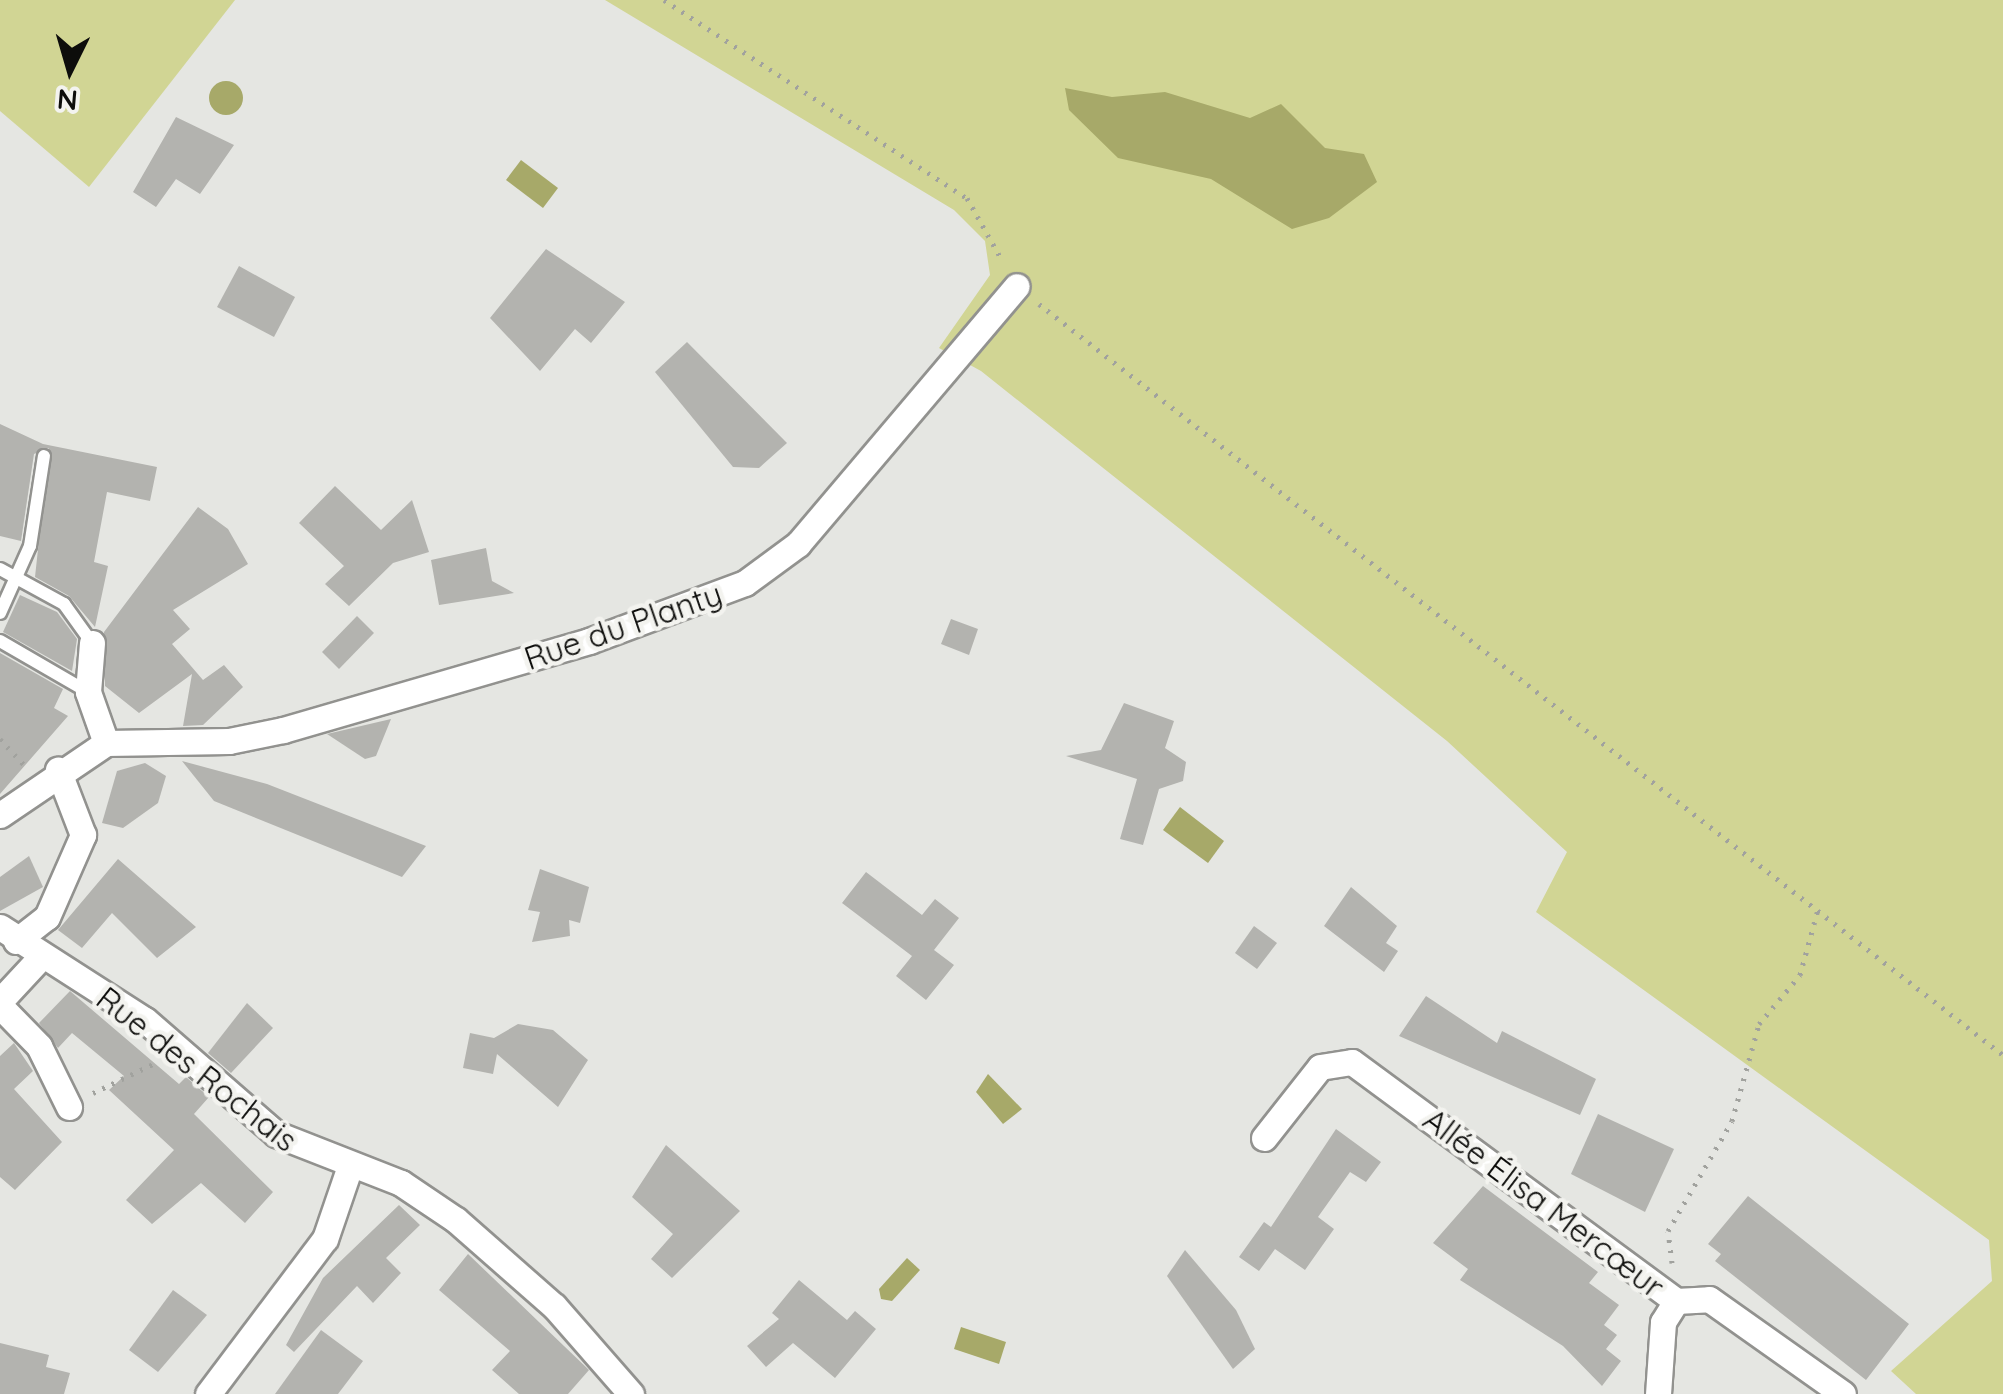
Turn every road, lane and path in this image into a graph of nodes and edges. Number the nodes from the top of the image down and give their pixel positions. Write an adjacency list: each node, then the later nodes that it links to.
1 (664, 0): 2 (path)
2 (1016, 286): 11 (street, Rue du Planty); 14 (path)
3 (44, 456): 5 (lane)
4 (0, 568): 5 (lane)
5 (17, 579): 6 (lane); 8 (lane)
6 (0, 613)
7 (0, 641): 9 (lane)
8 (92, 644): 9 (street)
9 (88, 692): 11 (street)
10 (0, 738): 12 (path)
11 (106, 743): 12 (street, Rue du Planty)
12 (49, 776): 13 (street, Rue du Planty); 15 (street)
13 (0, 815)
14 (1818, 909): 19 (path); 23 (path)
15 (8, 934): 16 (street)
16 (40, 958): 17 (street); 18 (street, Rue des Rochais)
17 (0, 1003): 20 (street)
18 (182, 1052): 20 (path); 22 (street, Rue des Rochais)
19 (2003, 1055)
20 (69, 1106)
21 (1264, 1138): 23 (street, Allée Élisa Mercœur)
22 (349, 1169): 24 (street); 25 (street, Rue des Rochais)
23 (1676, 1300): 26 (street); 27 (street, Allée Élisa Mercœur)
24 (208, 1394)
25 (632, 1394)
26 (1658, 1394)
27 (1843, 1394)

